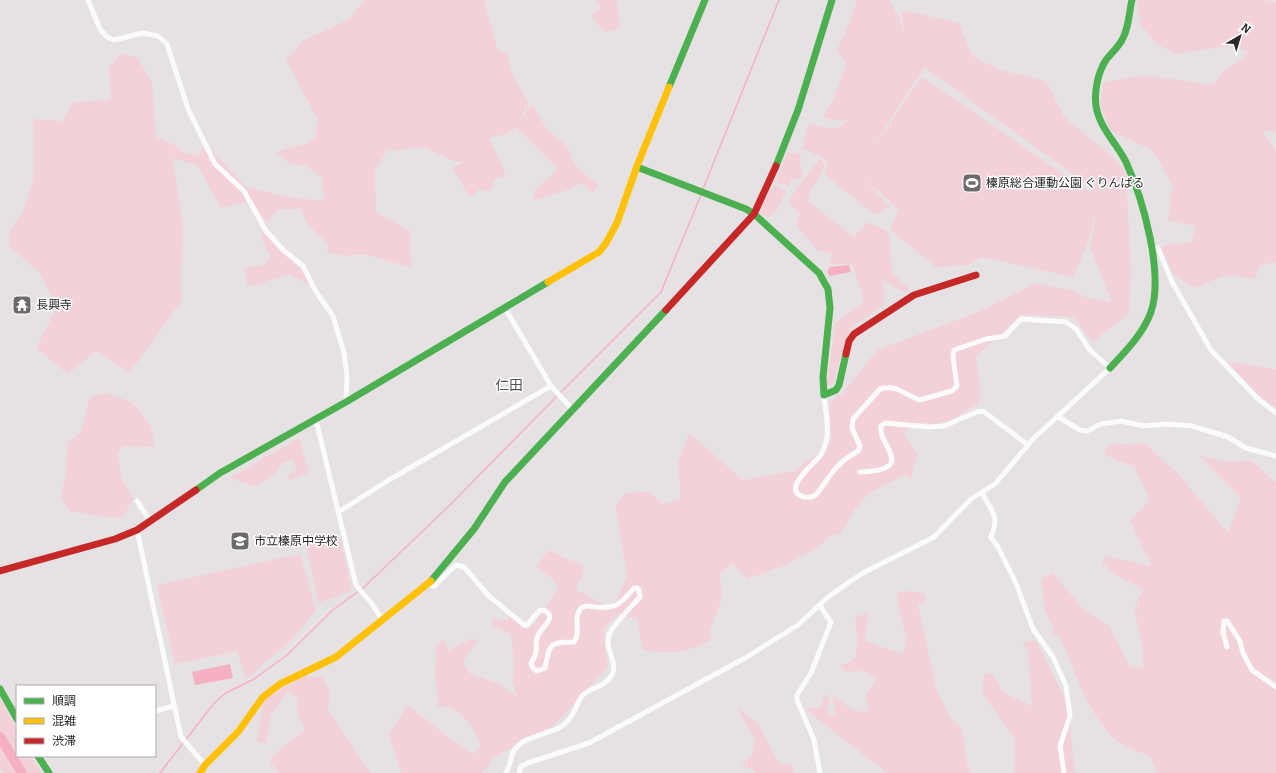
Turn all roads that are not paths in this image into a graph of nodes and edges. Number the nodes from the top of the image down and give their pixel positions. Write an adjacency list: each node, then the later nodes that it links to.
1 (88, 0): 13 (street)
2 (705, 0): 5 (street)
3 (832, 0): 6 (street)
4 (1132, 0): 7 (street)
5 (636, 167): 6 (street); 9 (street)
6 (754, 214): 12 (street); 14 (street)
7 (1150, 248): 10 (street); 15 (street)
8 (976, 275): 12 (street)
9 (505, 308): 11 (street); 13 (street)
10 (1110, 368): 12 (street); 16 (street)
11 (551, 386): 14 (street); 23 (street)
12 (824, 395)
13 (346, 402): 17 (street)
14 (572, 409): 27 (street)
15 (1276, 413)
16 (1058, 416): 18 (street); 19 (street)
17 (316, 420): 23 (street); 24 (street)
18 (1028, 445): 20 (street); 21 (street)
19 (1276, 456)
20 (860, 472)
21 (982, 493): 28 (street); 43 (street)
22 (137, 501): 24 (street)
23 (340, 511): 29 (street)
24 (150, 522): 25 (street)
25 (137, 530): 26 (street); 33 (street)
26 (0, 571)
27 (428, 585): 29 (street); 40 (street)
28 (820, 606): 41 (street); 42 (street)
29 (383, 621): 37 (street)
30 (1227, 646): 31 (street)
31 (1276, 687)
32 (0, 689): 35 (street)
33 (174, 706): 34 (street); 37 (street)
34 (156, 711)
35 (16, 717)
36 (39, 757): 38 (street)
37 (205, 765): 39 (street)
38 (49, 773)
39 (200, 773)
40 (506, 773)
41 (519, 773)
42 (820, 773)
43 (1064, 773)

